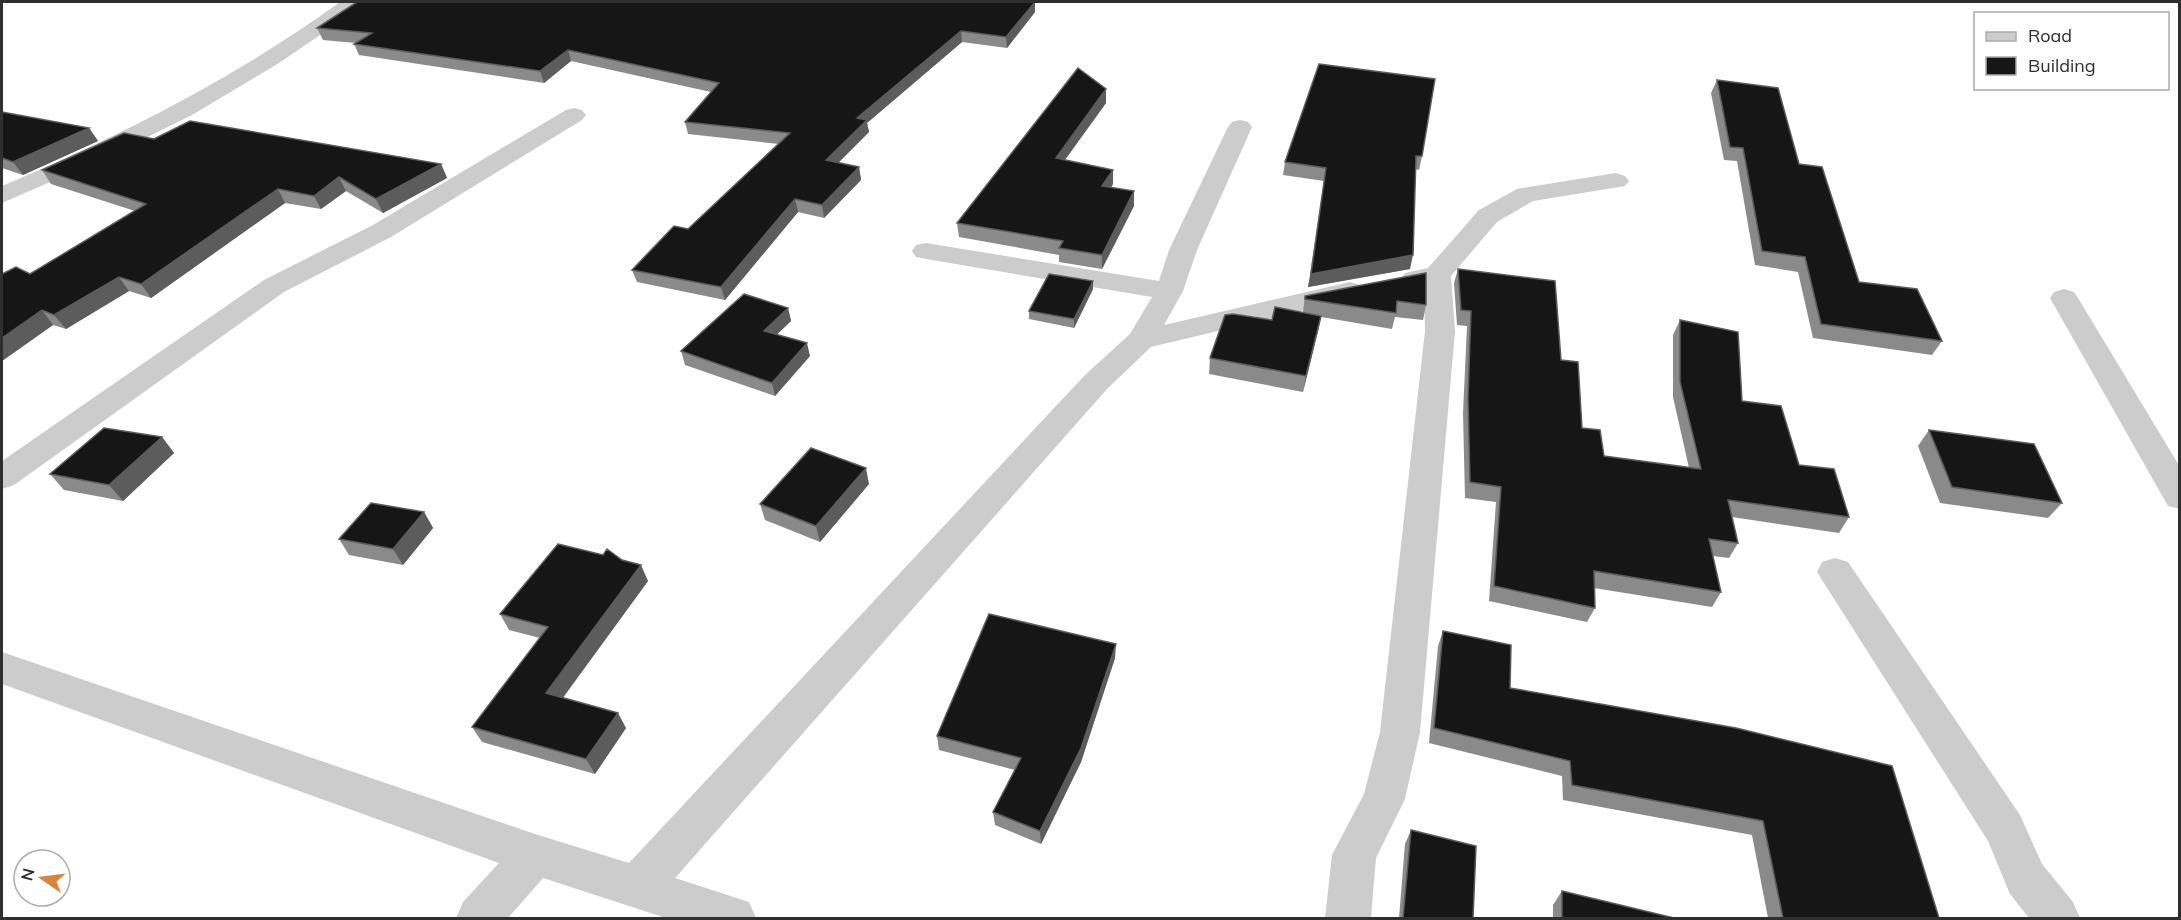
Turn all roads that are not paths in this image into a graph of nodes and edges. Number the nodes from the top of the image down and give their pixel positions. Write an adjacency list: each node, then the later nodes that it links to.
1 (352, 2): 5 (street)
2 (574, 115): 11 (street)
3 (1240, 127): 8 (street)
4 (1616, 181): 7 (street)
5 (2, 195)
6 (926, 251): 8 (street)
7 (1437, 275): 10 (street); 19 (street)
8 (1169, 291): 10 (street)
9 (2064, 298): 12 (street)
10 (1141, 340): 16 (street)
11 (2, 477)
12 (2180, 497)
13 (1835, 572): 20 (street)
14 (2, 668): 15 (street)
15 (535, 855): 16 (street); 17 (street)
16 (636, 888): 18 (street)
17 (479, 918)
18 (734, 918)
19 (1348, 918)
20 (2057, 918)

